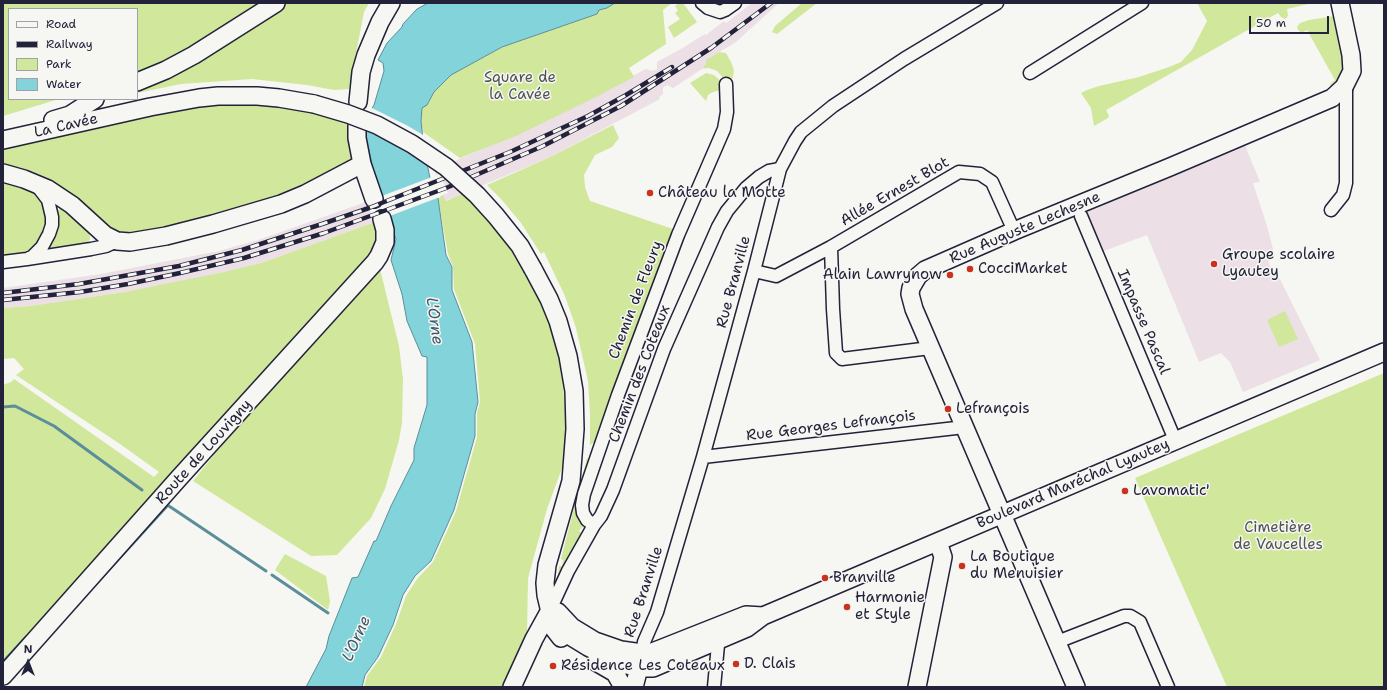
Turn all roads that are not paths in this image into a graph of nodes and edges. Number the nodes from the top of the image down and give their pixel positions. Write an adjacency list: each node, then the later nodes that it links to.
1 (276, 3): 9 (main road)
2 (391, 3): 13 (main road)
3 (702, 3): 4 (street)
4 (735, 3)
5 (997, 3): 18 (street, Rue Branville)
6 (1142, 3): 8 (street)
7 (1340, 3): 11 (main road)
8 (1030, 73)
9 (138, 82)
10 (726, 84): 37 (street, Chemin de Fleury)
11 (1346, 84): 22 (street); 25 (main road, Rue Auguste Lechesne)
12 (93, 100): 15 (main road)
13 (358, 102)
14 (357, 126): 17 (main road)
15 (3, 131)
16 (3, 140): 39 (main road, La Cavée, bridge)
17 (362, 164): 21 (main road); 26 (main road)
18 (780, 169): 30 (street, Rue Branville); 37 (street, Chemin des Coteaux)
19 (3, 173): 20 (main road)
20 (33, 182): 26 (main road); 28 (street)
21 (374, 199)
22 (1331, 210)
23 (1081, 216): 34 (street, Impasse Pascal)
24 (382, 219): 44 (main road, Route de Louvigny)
25 (1014, 231): 27 (street, Allée Ernest Blot); 31 (main road, Rue Auguste Lechesne)
26 (117, 241): 28 (street)
27 (830, 247): 30 (street, Allée Ernest Blot); 31 (street)
28 (27, 259): 29 (street)
29 (3, 262)
30 (754, 271): 35 (street, Rue Branville)
31 (930, 348): 33 (main road, Rue Auguste Lechesne)
32 (1384, 352): 34 (main road, Boulevard Maréchal Lyautey)
33 (963, 425): 35 (street, Rue Georges Lefrançois); 36 (main road, Rue Auguste Lechesne)
34 (1176, 440): 36 (main road, Boulevard Maréchal Lyautey)
35 (703, 457): 43 (street, Rue Branville)
36 (1002, 515): 38 (main road, Boulevard Maréchal Lyautey); 42 (main road, Rue Auguste Lechesne)
37 (594, 525): 39 (street, Chemin des Coteaux)
38 (938, 542): 41 (main road, Boulevard Maréchal Lyautey); 49 (main road)
39 (550, 610): 40 (main road, La Cavée); 43 (main road); 46 (main road)
40 (554, 629): 43 (main road); 45 (main road)
41 (719, 633): 43 (main road, Boulevard Maréchal Lyautey); 48 (street)
42 (1057, 642): 50 (main road, Rue Auguste Lechesne); 51 (street)
43 (640, 660): 47 (main road)
44 (3, 676)
45 (620, 681)
46 (512, 687)
47 (634, 687)
48 (714, 687)
49 (916, 687)
50 (1076, 687)
51 (1168, 687)

